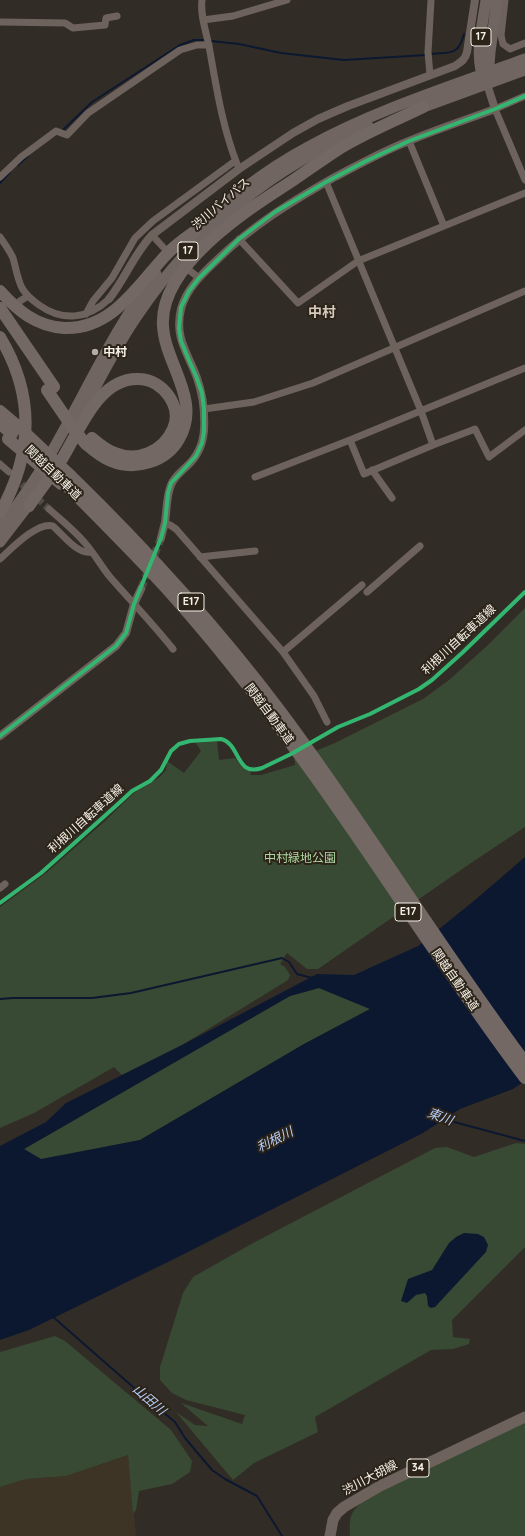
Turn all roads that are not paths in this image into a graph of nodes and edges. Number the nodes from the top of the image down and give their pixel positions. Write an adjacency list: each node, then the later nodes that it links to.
1 (202, 0): 9 (street)
2 (287, 0): 9 (street)
3 (431, 0): 15 (street)
4 (475, 0): 15 (street)
5 (486, 0): 16 (highway, 17)
6 (497, 0): 16 (highway, 17)
7 (505, 0): 11 (street)
8 (117, 16): 10 (street)
9 (203, 20): 12 (street)
10 (1, 22)
11 (525, 43)
12 (209, 45): 21 (street); 22 (street)
13 (525, 59): 16 (highway, 渋川バイパス / 17)
14 (525, 70): 16 (highway, 渋川バイパス / 17)
15 (430, 75): 21 (street)
16 (486, 77): 18 (highway, 渋川バイパス / 17); 19 (street); 27 (highway, 渋川バイパス / 17)
17 (525, 96): 19 (street)
18 (423, 107): 54 (highway); 62 (highway, 渋川バイパス / 17)
19 (495, 109): 20 (street); 23 (street)
20 (409, 141): 24 (street); 26 (street)
21 (237, 165): 28 (street); 41 (street)
22 (0, 177)
23 (525, 180)
24 (326, 182): 30 (street); 32 (street)
25 (525, 193): 26 (street)
26 (444, 226): 32 (street)
27 (194, 232): 35 (highway); 66 (highway, 渋川バイパス / 17)
28 (152, 235): 31 (street); 38 (street)
29 (0, 237): 37 (street)
30 (239, 238): 32 (street); 34 (street)
31 (163, 247)
32 (358, 261): 44 (street)
33 (189, 270): 34 (street)
34 (199, 278): 47 (street)
35 (0, 291)
36 (525, 291): 44 (street)
37 (28, 296): 39 (street); 41 (street)
38 (109, 300): 41 (street)
39 (20, 301)
40 (0, 308): 46 (highway)
41 (86, 314)
42 (0, 320): 46 (highway)
43 (0, 337): 64 (highway)
44 (394, 347): 47 (street); 49 (street)
45 (525, 368): 49 (street)
46 (50, 388): 54 (highway)
47 (204, 409): 65 (street)
48 (0, 411): 52 (highway, 関越自動車道 / E17)
49 (421, 411): 53 (street); 55 (street)
50 (0, 424): 52 (highway, 関越自動車道 / E17)
51 (525, 430): 55 (street)
52 (10, 433): 60 (highway, 関越自動車道 / E17)
53 (350, 440): 57 (street); 59 (street)
54 (89, 441): 62 (highway)
55 (433, 445): 57 (street)
56 (0, 464): 58 (street)
57 (372, 470): 61 (street)
58 (9, 472)
59 (255, 477)
60 (65, 481): 82 (highway, 関越自動車道 / E17); 82 (highway, 関越自動車道 / E17)
61 (392, 498)
62 (29, 506): 68 (highway, 渋川バイパス / 17)
63 (49, 509): 70 (street)
64 (0, 513)
65 (165, 523): 67 (street); 72 (street)
66 (0, 529)
67 (161, 538)
68 (0, 542)
69 (420, 546): 76 (street)
70 (92, 552): 73 (street); 77 (street)
71 (255, 552): 72 (street)
72 (200, 557): 79 (street)
73 (0, 559)
74 (362, 585): 79 (street)
75 (141, 589): 77 (street)
76 (367, 592)
77 (134, 604): 78 (street); 81 (street)
78 (173, 649)
79 (283, 652): 80 (street)
80 (327, 722)
81 (0, 736)
82 (297, 742): 83 (highway, 関越自動車道 / E17); 84 (highway, 関越自動車道 / E17)
83 (525, 1062)
84 (525, 1078)
85 (525, 1417): 86 (main road, 渋川大胡線 / 34)
86 (330, 1536)

